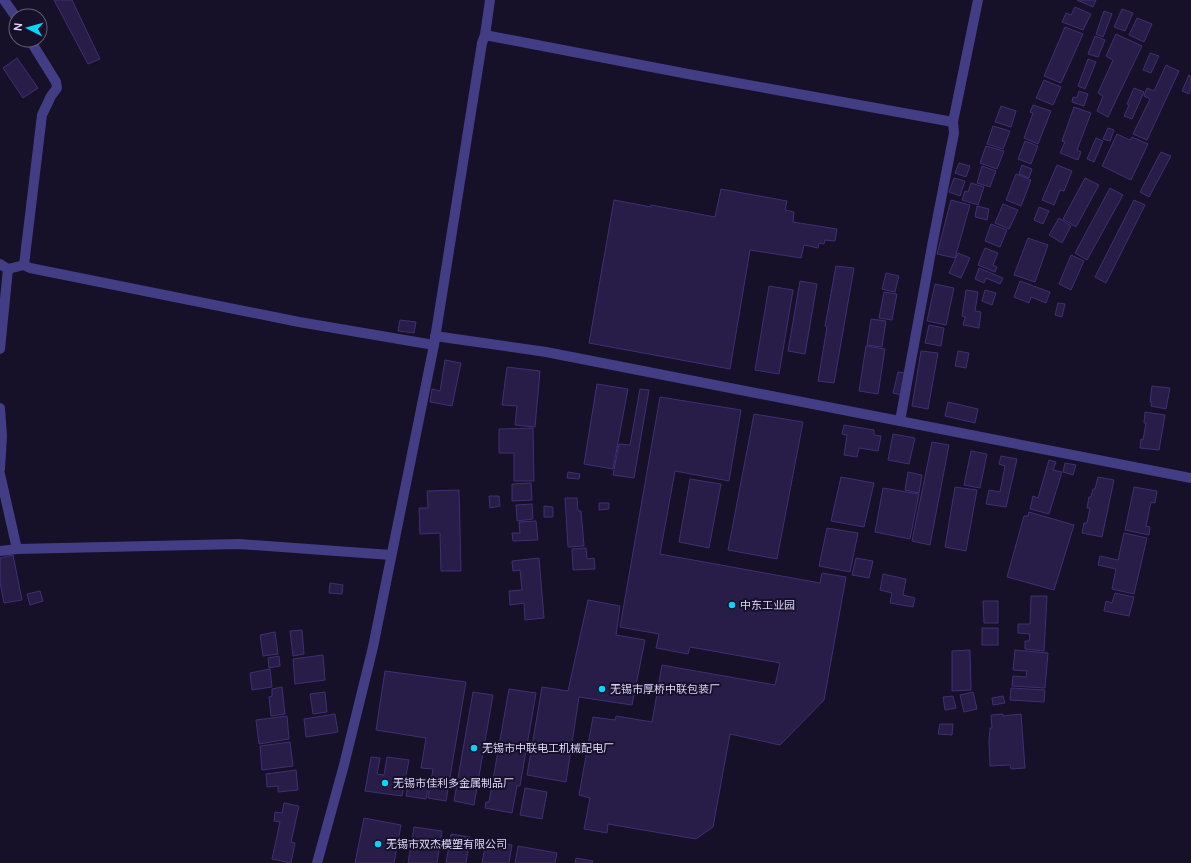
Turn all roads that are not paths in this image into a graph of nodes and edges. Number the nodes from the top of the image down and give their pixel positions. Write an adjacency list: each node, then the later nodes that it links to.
1 (490, 0): 3 (street)
2 (978, 0): 5 (street)
3 (485, 35): 5 (street); 8 (street)
4 (35, 48): 6 (street)
5 (953, 122): 11 (street)
6 (24, 265): 7 (street); 8 (street)
7 (4, 267): 9 (street)
8 (435, 340): 11 (street); 17 (street)
9 (0, 349)
10 (0, 408): 12 (street)
11 (900, 421): 14 (street)
12 (0, 469)
13 (0, 474): 15 (street)
14 (1191, 478)
15 (17, 549): 16 (street); 17 (street)
16 (0, 551)
17 (391, 555): 18 (street)
18 (317, 863)

